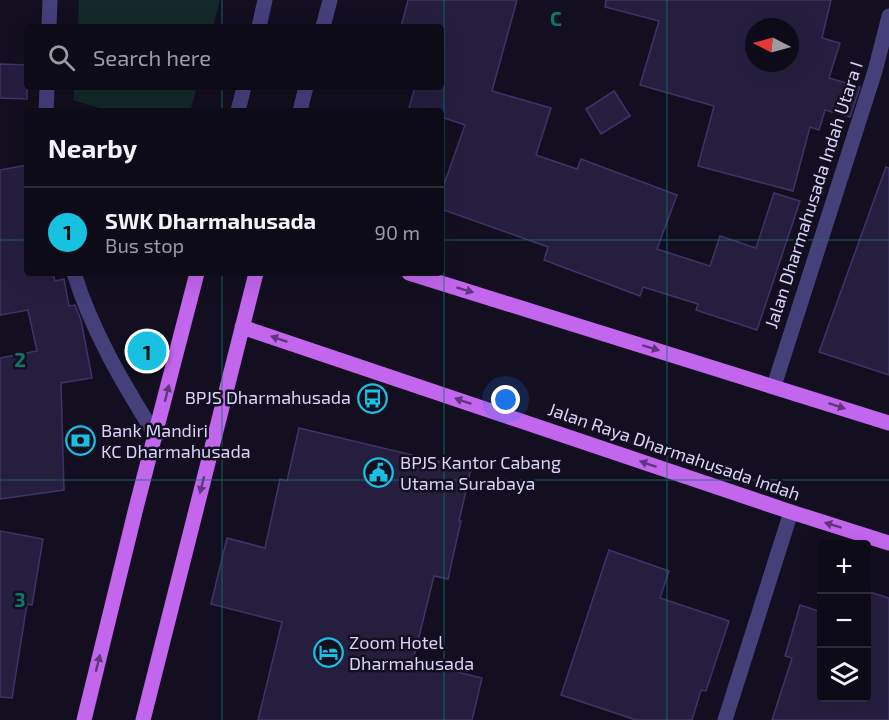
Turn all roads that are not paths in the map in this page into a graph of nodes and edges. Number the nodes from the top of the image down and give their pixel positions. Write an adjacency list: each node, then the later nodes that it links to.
1 (50, 0): 5 (street)
2 (265, 0): 6 (street)
3 (330, 0): 7 (street)
4 (889, 16): 8 (street, Jalan Dharmahusada Indah Utara I)
5 (49, 24)
6 (260, 24)
7 (324, 24)
8 (882, 73): 20 (street, Jalan Dharmahusada Indah Utara I)
9 (47, 90): 12 (street)
10 (243, 90): 13 (street)
11 (305, 90): 14 (street)
12 (46, 108)
13 (239, 108)
14 (301, 108)
15 (75, 276): 22 (street)
16 (196, 276): 22 (main road, one-way to 16)
17 (255, 276): 19 (main road)
18 (419, 276): 20 (main road, one-way to 20)
19 (242, 327): 23 (main road, Jalan Raya Dharmahusada Indah, one-way to 19); 26 (main road, one-way to 26)
20 (774, 386): 21 (main road, one-way to 21)
21 (889, 423)
22 (156, 435): 25 (main road, one-way to 22)
23 (790, 512): 24 (main road, Jalan Raya Dharmahusada Indah, one-way to 23); 27 (street)
24 (889, 543)
25 (84, 720)
26 (143, 720)
27 (725, 720)

